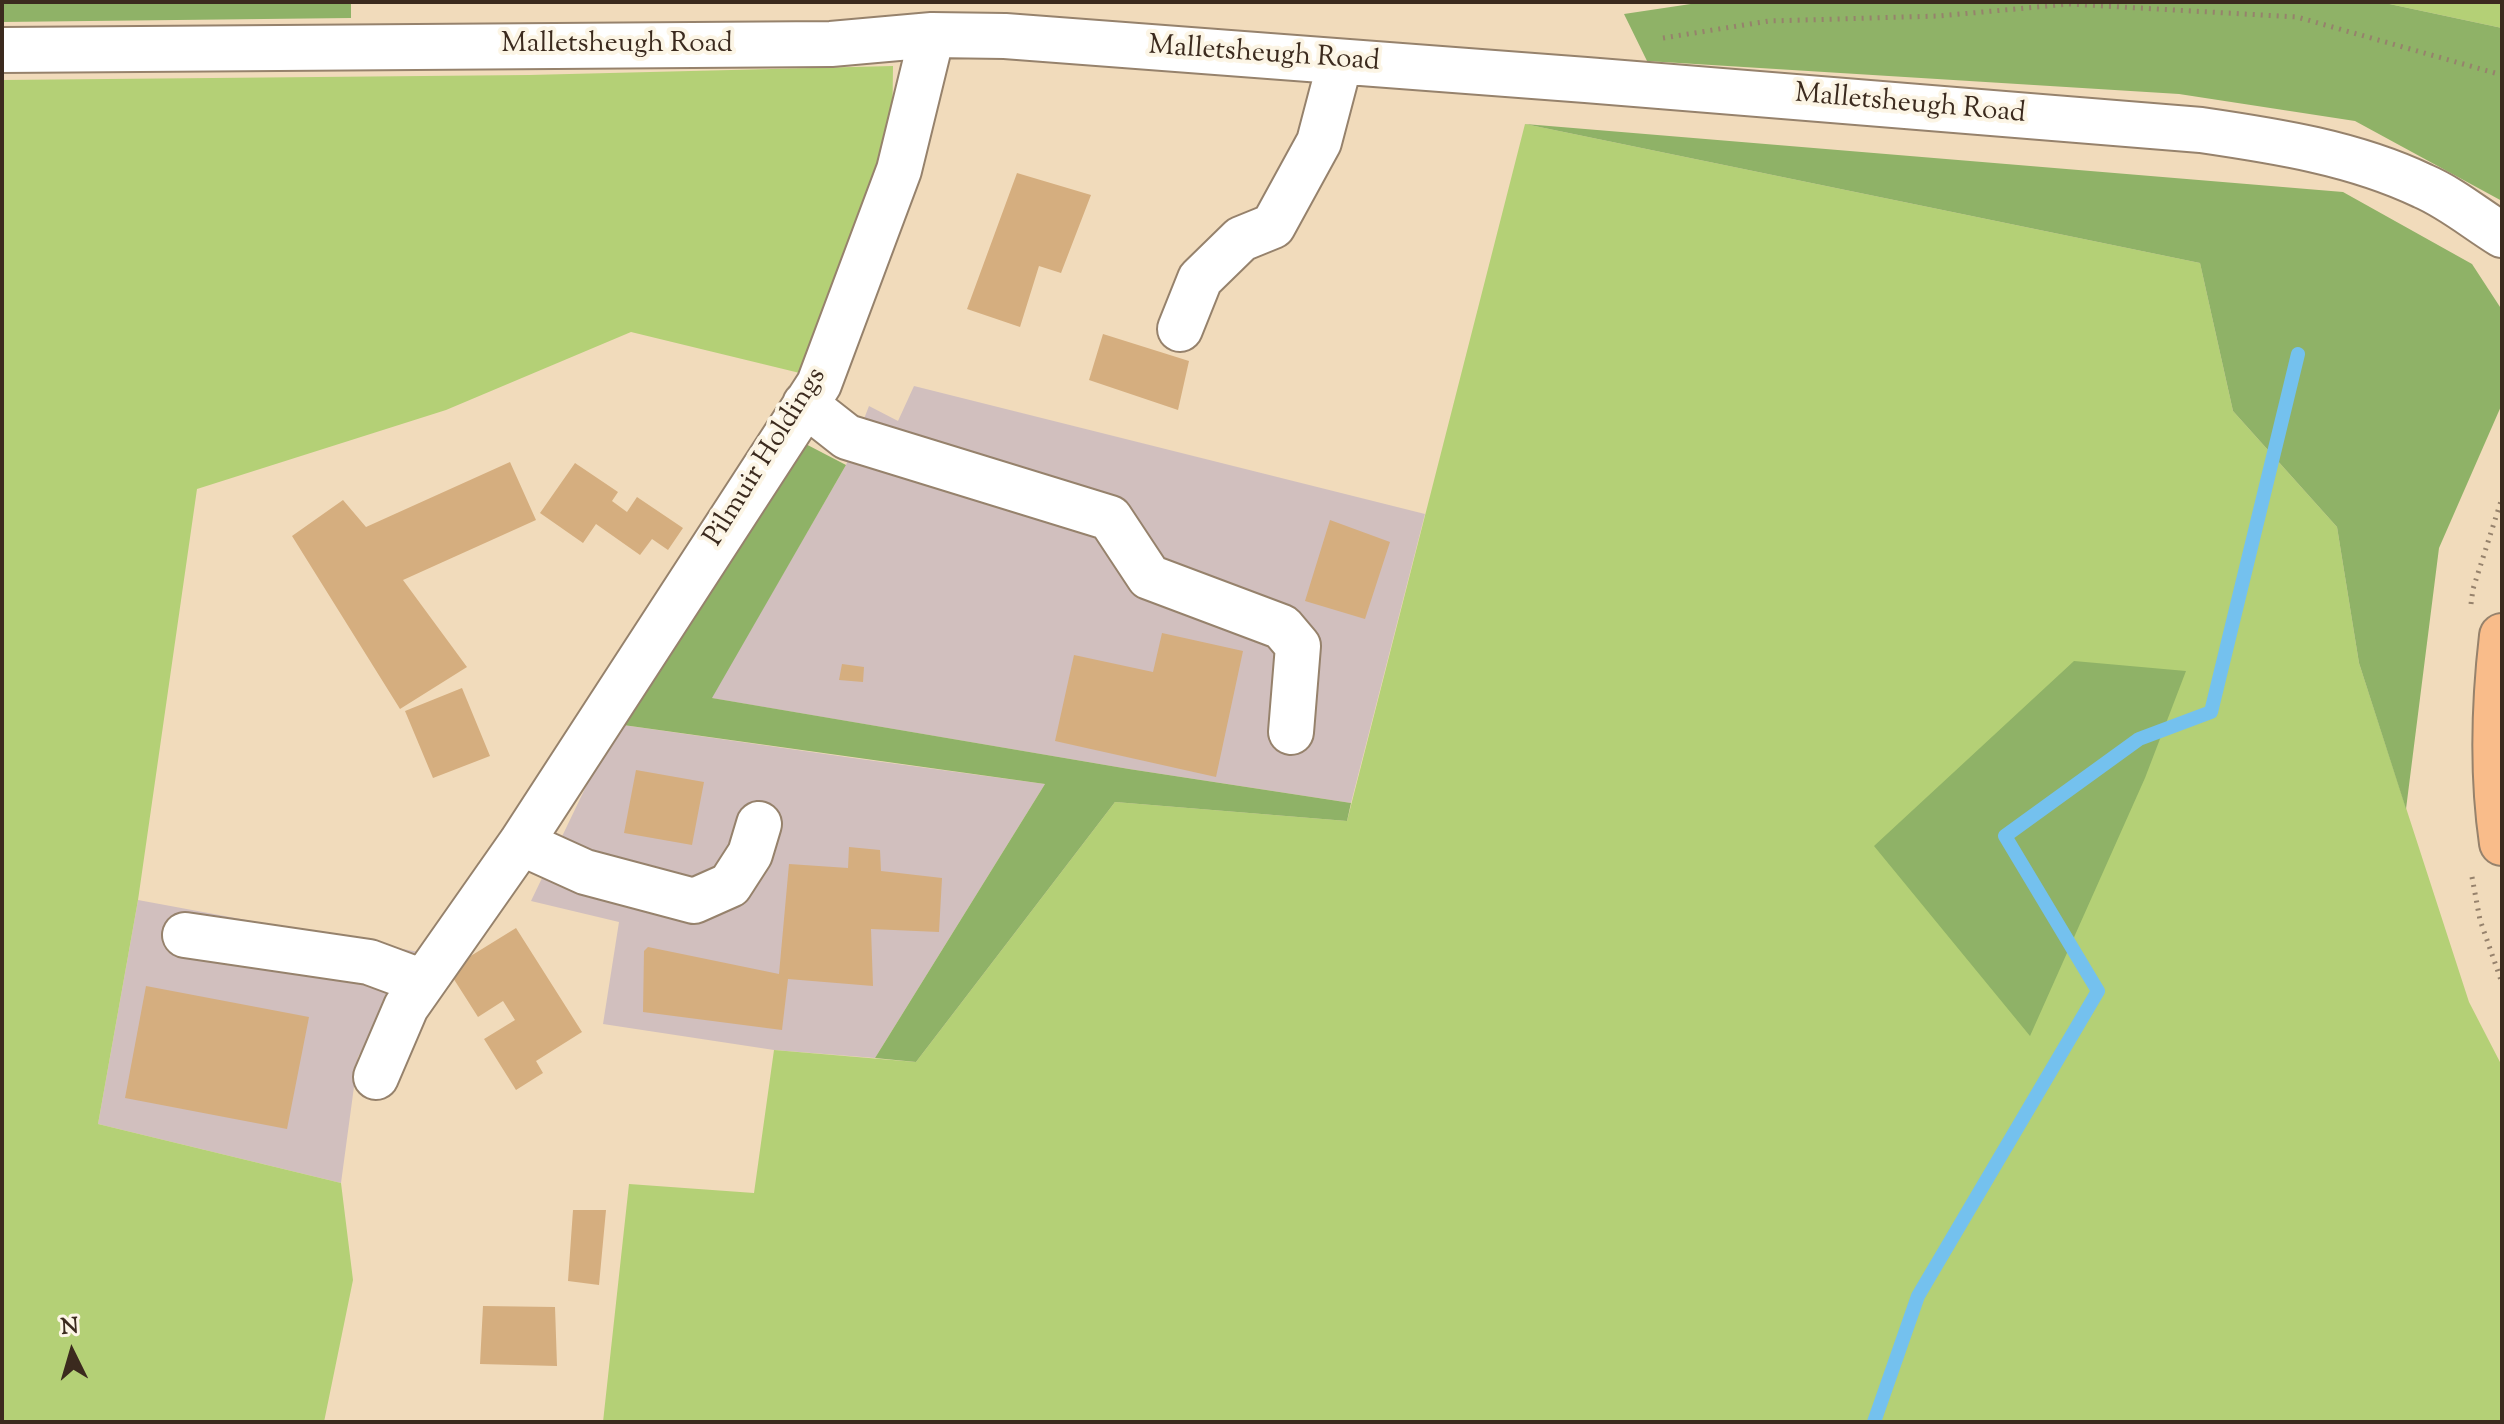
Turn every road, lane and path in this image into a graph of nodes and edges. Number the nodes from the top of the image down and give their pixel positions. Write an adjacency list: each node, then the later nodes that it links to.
1 (932, 35): 3 (street, Malletsheugh Road); 4 (street, Malletsheugh Road); 8 (street, Pilmuir Holdings)
2 (1656, 39): 5 (path)
3 (2, 50)
4 (1340, 62): 6 (street, Malletsheugh Road); 7 (street)
5 (2502, 75)
6 (2502, 235)
7 (1180, 329)
8 (805, 404): 10 (street); 12 (street, Pilmuir Holdings)
9 (2502, 636): 13 (main road)
10 (1291, 732)
11 (759, 824): 12 (street)
12 (521, 843): 15 (street, Pilmuir Holdings)
13 (2502, 843)
14 (185, 935): 15 (street)
15 (423, 982): 16 (street, Pilmuir Holdings)
16 (376, 1077)

